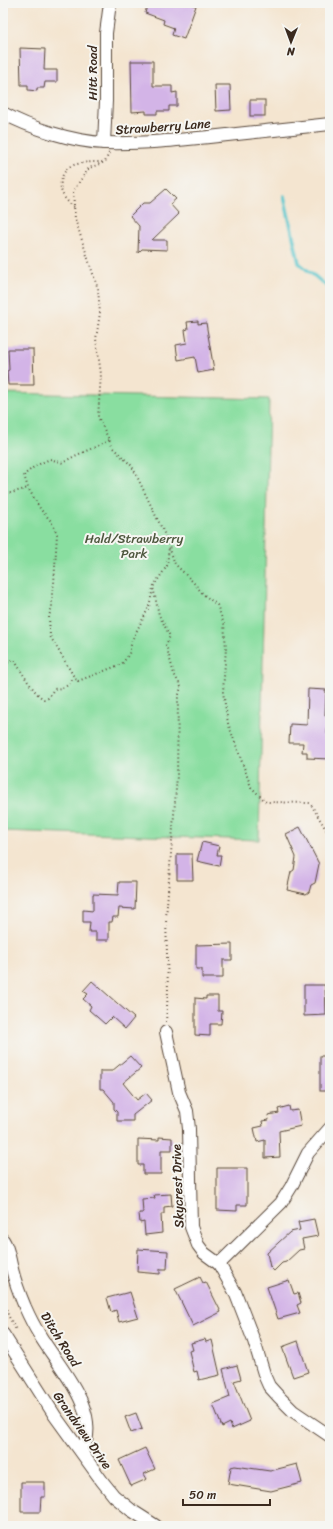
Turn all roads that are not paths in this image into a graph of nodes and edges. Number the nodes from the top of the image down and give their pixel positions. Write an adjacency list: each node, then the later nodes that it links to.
1 (110, 3): 4 (street, Hitt Road)
2 (3, 113): 4 (street, Strawberry Lane)
3 (330, 124): 4 (street, Strawberry Lane)
4 (108, 143)
5 (166, 1032): 8 (street, Skycrest Drive)
6 (330, 1128): 8 (street)
7 (3, 1240): 11 (street, Ditch Road)
8 (219, 1264): 10 (street, Skycrest Drive)
9 (3, 1334): 11 (street, Grandview Drive)
10 (330, 1436)
11 (82, 1452): 12 (street, Grandview Drive)
12 (156, 1526)

